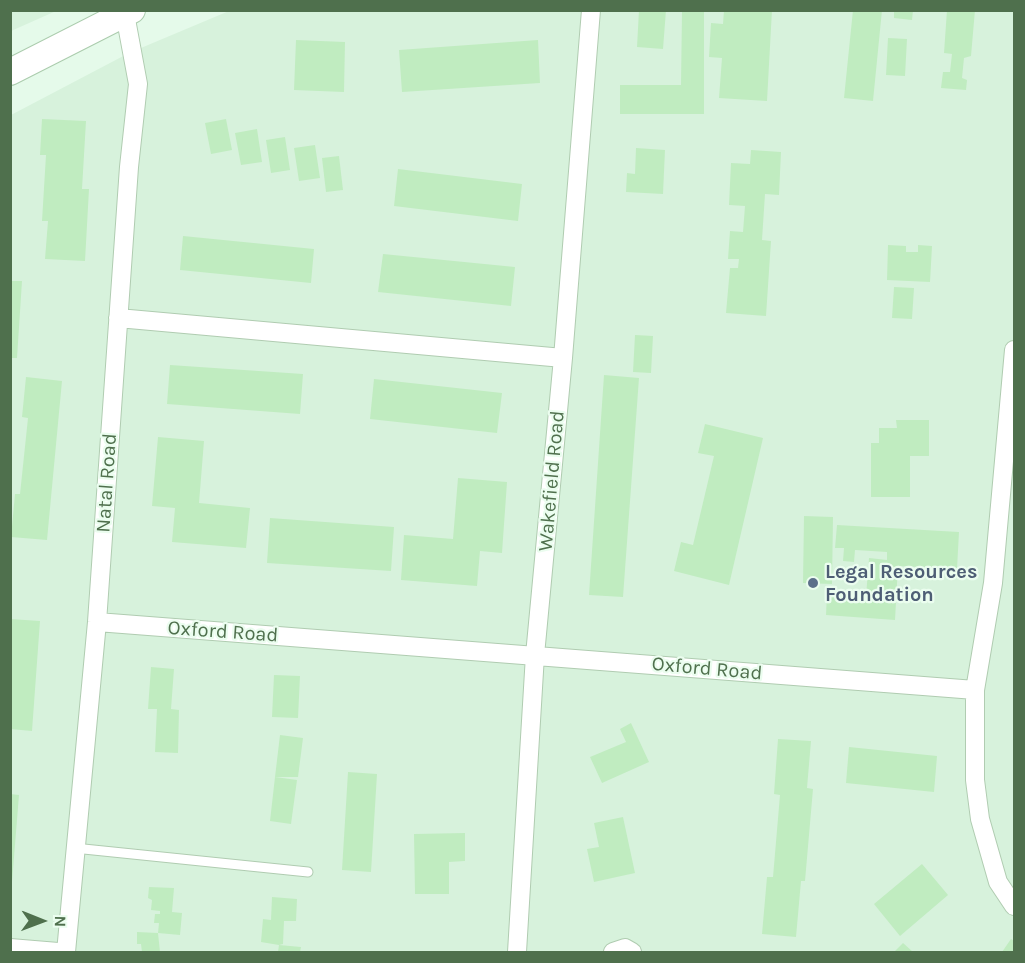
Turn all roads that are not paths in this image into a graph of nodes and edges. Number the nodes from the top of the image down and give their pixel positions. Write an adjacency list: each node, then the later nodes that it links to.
1 (591, 10): 6 (street, Wakefield Road)
2 (128, 12): 3 (main road); 4 (street, Natal Road)
3 (10, 72)
4 (118, 318): 6 (street); 7 (street, Natal Road)
5 (1014, 350): 9 (street)
6 (563, 358): 8 (street, Wakefield Road)
7 (97, 622): 8 (street, Oxford Road); 10 (street, Natal Road)
8 (536, 655): 9 (street, Oxford Road); 16 (street, Wakefield Road)
9 (975, 690): 12 (street)
10 (75, 848): 11 (lane); 15 (street, Natal Road)
11 (308, 872)
12 (1014, 906)
13 (10, 948): 14 (street)
14 (58, 952)
15 (66, 952)
16 (517, 952)
17 (613, 952): 18 (street)
18 (632, 952)

